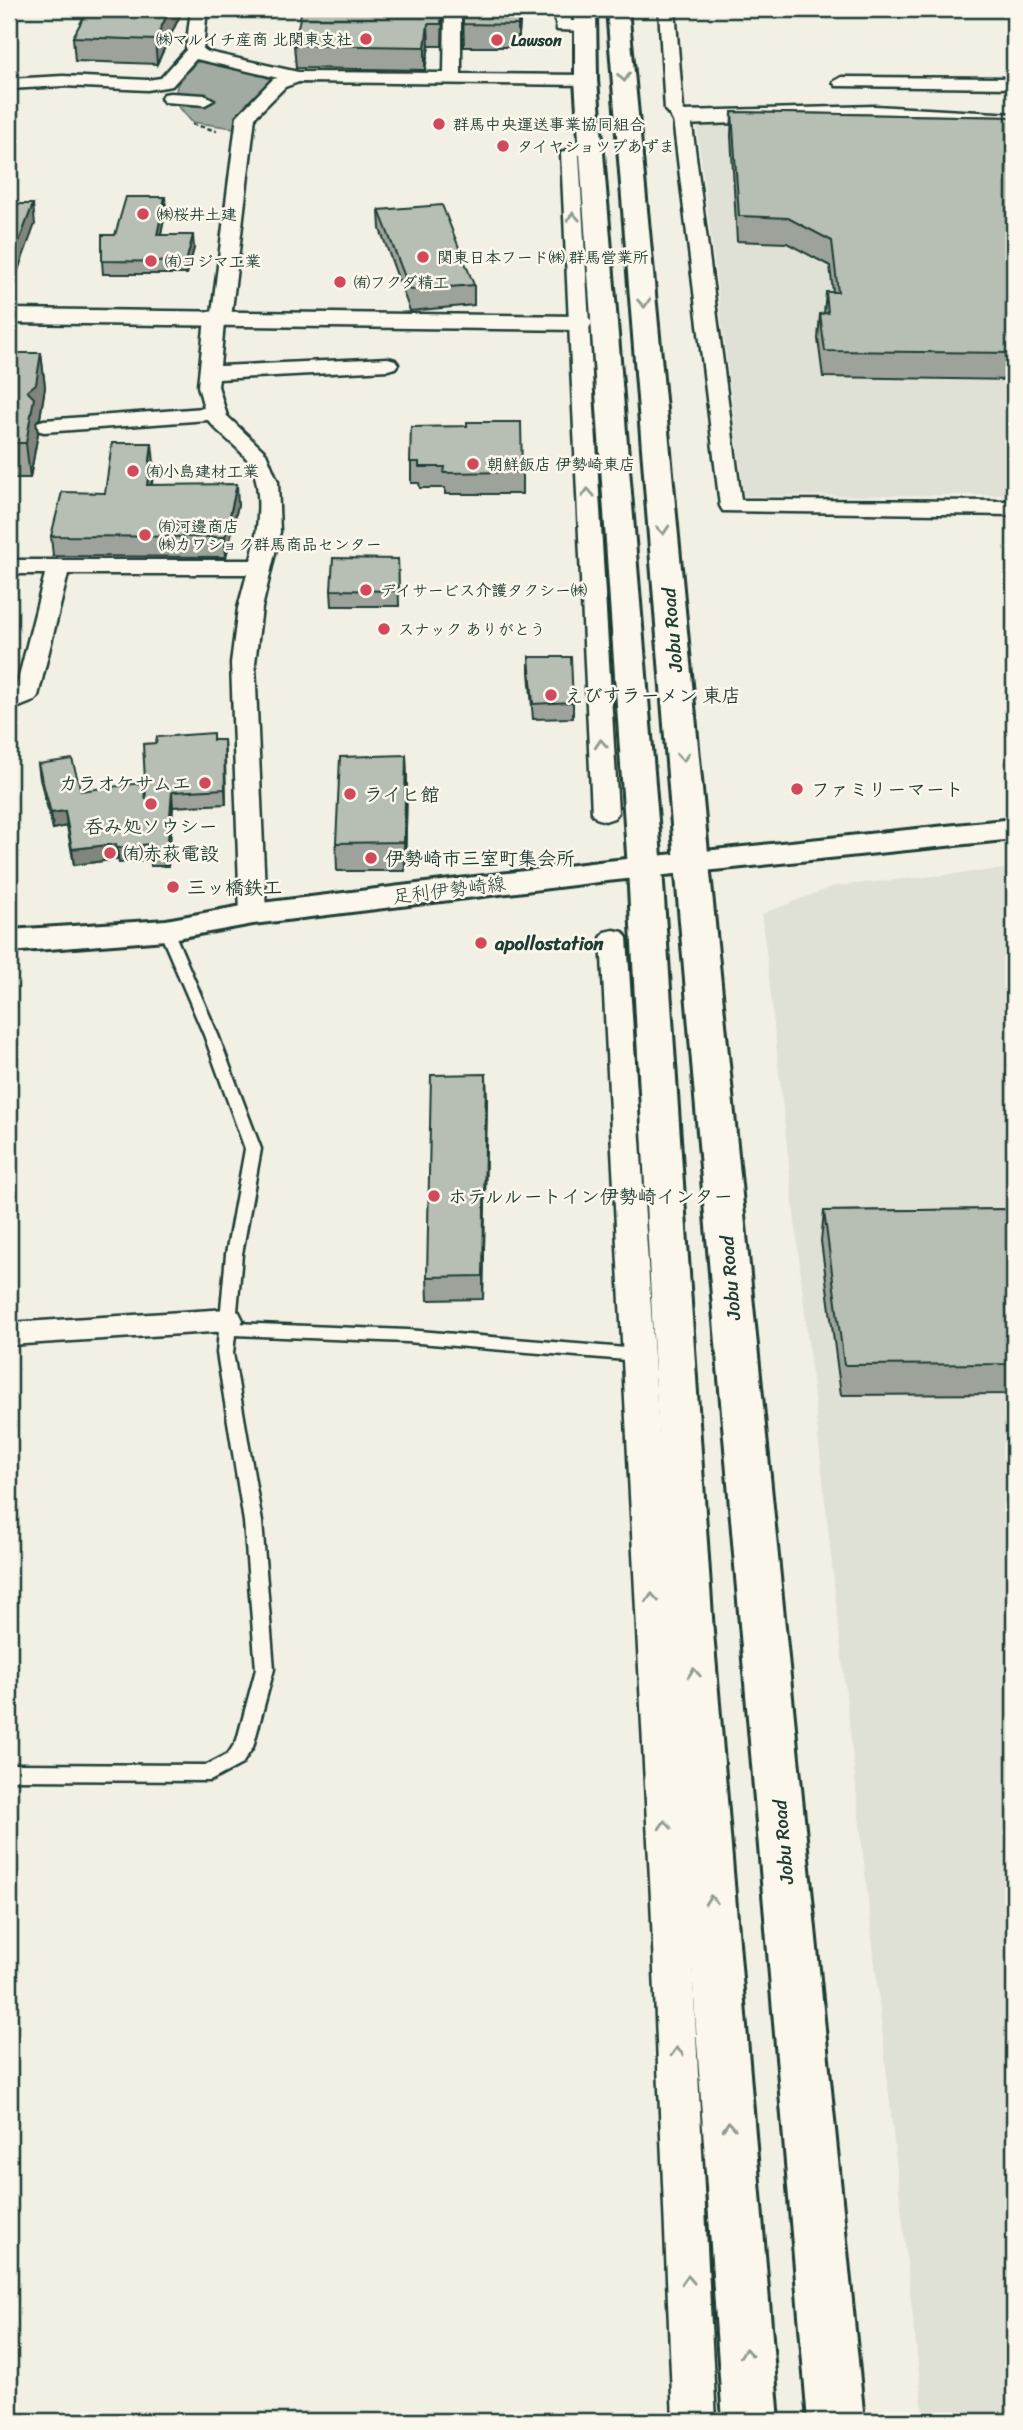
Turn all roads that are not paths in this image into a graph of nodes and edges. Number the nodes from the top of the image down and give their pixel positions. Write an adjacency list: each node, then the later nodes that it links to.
1 (199, 9): 5 (street)
2 (453, 9): 7 (street)
3 (667, 9): 14 (street)
4 (588, 13): 8 (main road, Jobu Road); 33 (main road, Jobu Road, one-way to 33)
5 (194, 51): 6 (street); 11 (street)
6 (298, 77): 7 (street); 18 (street)
7 (452, 79): 8 (street)
8 (586, 80): 16 (main road, Jobu Road)
9 (842, 82): 10 (street)
10 (1014, 83)
11 (9, 84)
12 (170, 98): 13 (street)
13 (205, 100)
14 (682, 118): 15 (street); 24 (street)
15 (1014, 121)
16 (590, 141): 19 (street, one-way to 16); 29 (main road, Jobu Road)
17 (9, 316): 18 (street)
18 (218, 318): 19 (street); 21 (street)
19 (580, 323): 28 (street, one-way to 19)
20 (388, 364): 21 (street)
21 (209, 373): 22 (street)
22 (215, 413): 23 (street); 26 (street)
23 (44, 426)
24 (1014, 508)
25 (9, 567): 27 (street)
26 (261, 567): 27 (street); 35 (street)
27 (58, 568): 30 (street)
28 (596, 664): 29 (street); 31 (street, one-way to 28)
29 (632, 689): 34 (main road, Jobu Road)
30 (9, 705)
31 (605, 813)
32 (1014, 829): 33 (main road, 足利伊勢崎線)
33 (692, 863): 34 (main road, 足利伊勢崎線); 47 (main road, Jobu Road)
34 (645, 869): 35 (main road, 足利伊勢崎線); 39 (main road, Jobu Road)
35 (253, 914): 36 (main road, 足利伊勢崎線)
36 (166, 930): 38 (main road, 足利伊勢崎線); 41 (lane)
37 (614, 938): 40 (street)
38 (9, 941)
39 (660, 1110): 40 (street); 46 (main road, Jobu Road, one-way to 39)
40 (627, 1144): 43 (street)
41 (228, 1325): 42 (street); 43 (lane); 44 (lane)
42 (9, 1334)
43 (638, 1356): 45 (street, one-way to 43)
44 (9, 1772)
45 (695, 2421)
46 (751, 2421)
47 (836, 2421)

